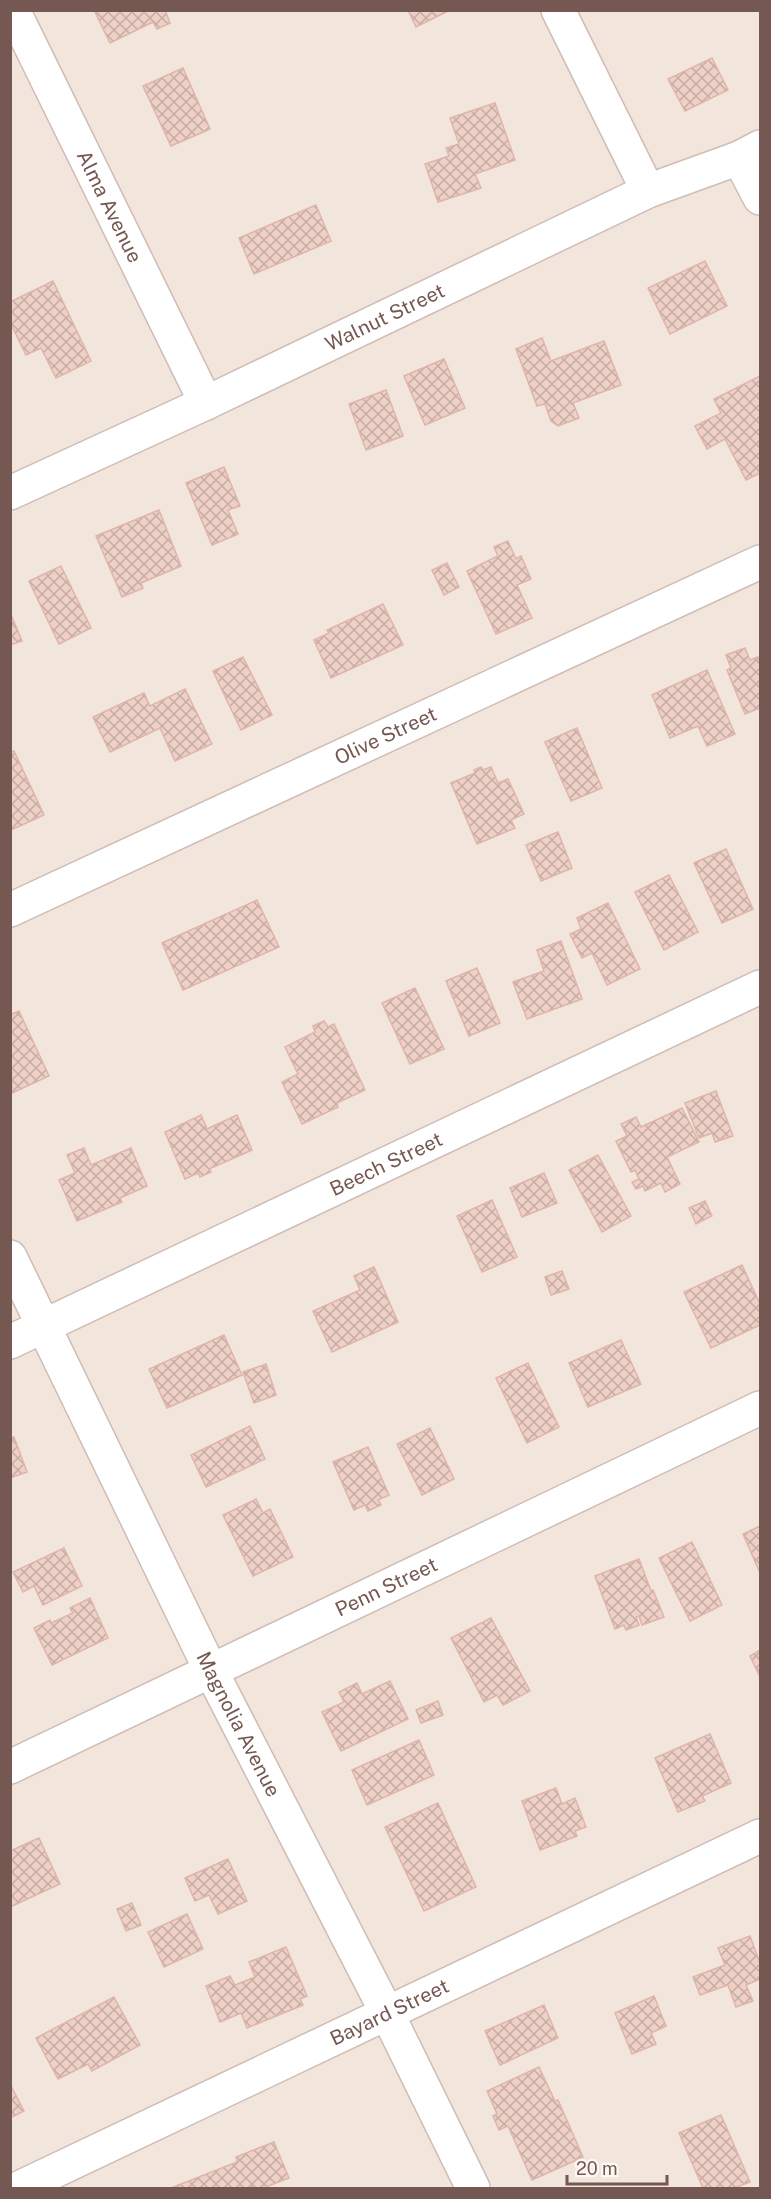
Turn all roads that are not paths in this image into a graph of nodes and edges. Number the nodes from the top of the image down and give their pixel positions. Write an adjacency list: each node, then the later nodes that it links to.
1 (13, 10): 6 (street, Alma Avenue)
2 (558, 10): 4 (street)
3 (750, 152): 4 (street, Walnut Street); 5 (street)
4 (648, 191): 6 (street, Walnut Street)
5 (760, 198)
6 (206, 403): 7 (street, Walnut Street)
7 (10, 493)
8 (760, 562): 9 (street, Olive Street)
9 (10, 910)
10 (760, 987): 12 (street, Beech Street)
11 (10, 1257): 12 (street, Magnolia Avenue)
12 (45, 1325): 13 (street, Beech Street); 15 (street, Magnolia Avenue)
13 (10, 1342)
14 (760, 1408): 15 (street, Penn Street)
15 (211, 1671): 16 (street, Penn Street); 18 (street, Magnolia Avenue)
16 (10, 1767)
17 (760, 1836): 18 (street, Bayard Street)
18 (387, 2013): 19 (street, Bayard Street); 20 (street, Magnolia Avenue)
19 (19, 2188)
20 (473, 2188)

